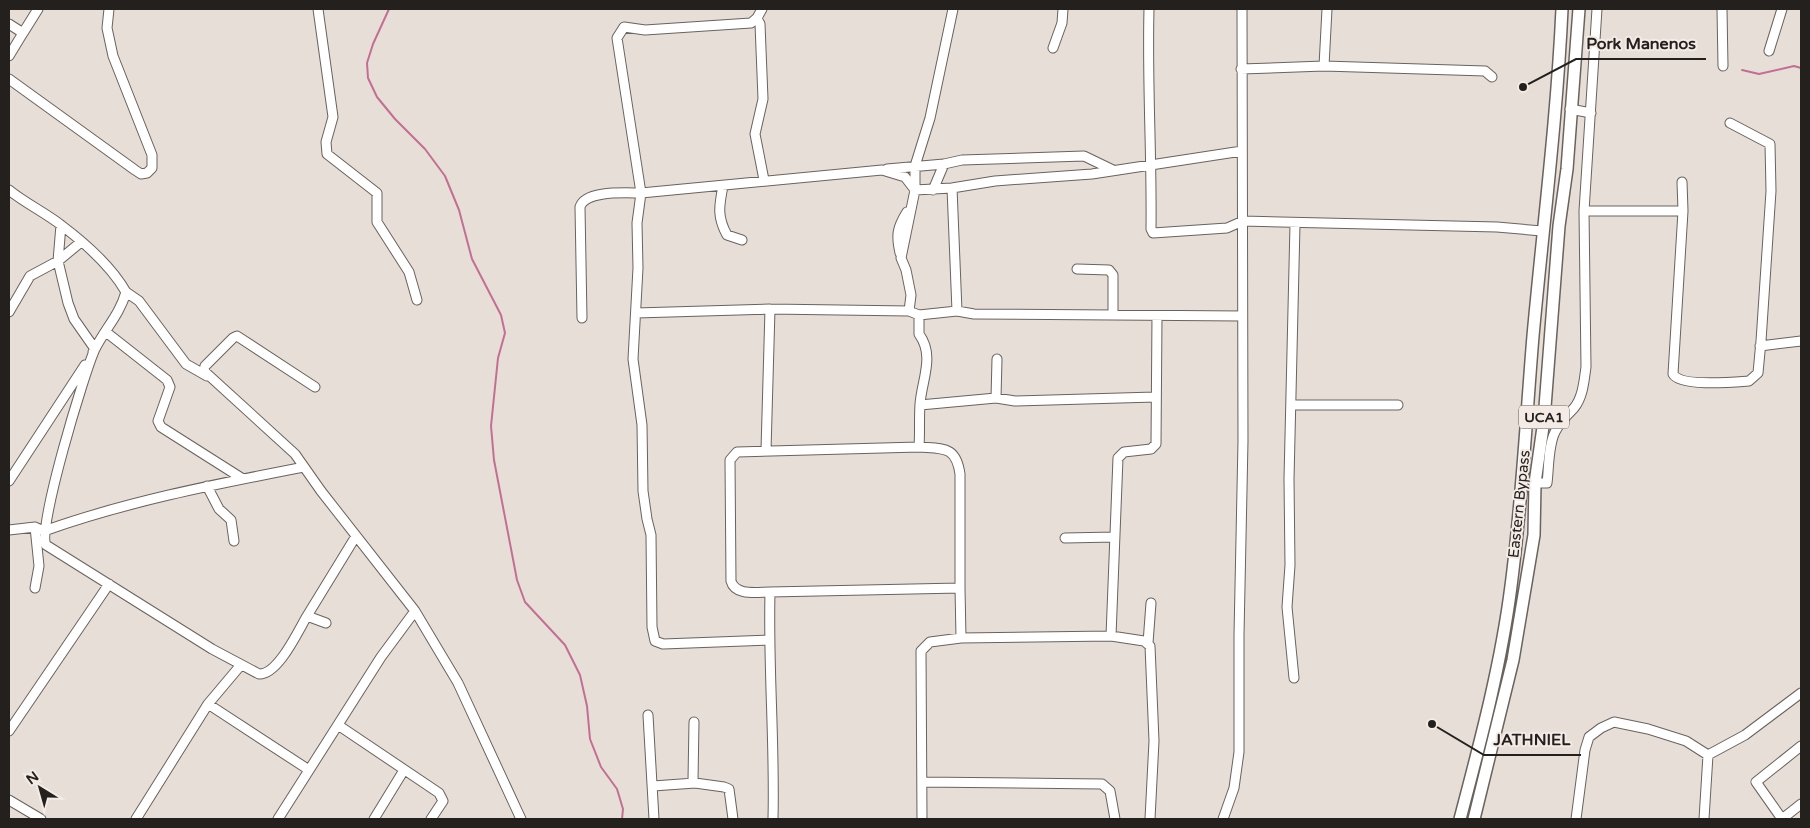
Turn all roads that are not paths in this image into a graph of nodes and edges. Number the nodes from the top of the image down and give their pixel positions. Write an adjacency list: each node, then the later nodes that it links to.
1 (38, 9): 17 (street)
2 (109, 9): 25 (street)
3 (318, 9): 56 (street)
4 (762, 9): 15 (street)
5 (953, 9): 32 (street)
6 (1063, 9): 18 (street)
7 (1149, 9): 31 (street)
8 (1242, 9): 23 (street)
9 (1326, 9): 21 (street)
10 (1562, 9): 48 (main road, Eastern Bypass / UCA1)
11 (1580, 9): 26 (main road, Eastern Bypass / UCA1)
12 (1597, 9): 27 (street)
13 (1722, 9): 22 (street)
14 (1782, 9): 19 (street)
15 (757, 18): 35 (street); 42 (street)
16 (9, 24): 17 (street)
17 (23, 33): 20 (street)
18 (1053, 48)
19 (1769, 51)
20 (9, 56)
21 (1324, 66): 23 (street); 24 (street)
22 (1723, 66)
23 (1241, 69): 29 (street)
24 (1492, 77)
25 (9, 78)
26 (1570, 109): 27 (street); 52 (main road, Eastern Bypass / UCA1)
27 (1591, 113): 43 (street)
28 (1730, 123): 69 (street)
29 (1242, 151): 31 (street); 45 (street)
30 (944, 164): 32 (street); 34 (street); 41 (street)
31 (1152, 164): 34 (street); 45 (street)
32 (916, 166): 33 (street); 40 (street)
33 (882, 170): 35 (street); 40 (street)
34 (1113, 170): 38 (street)
35 (764, 180): 37 (street)
36 (1682, 182): 44 (street)
37 (723, 186): 42 (street); 49 (street)
38 (952, 188): 41 (street); 60 (street)
39 (9, 190): 47 (street)
40 (915, 190): 41 (street); 58 (street)
41 (933, 190)
42 (641, 193): 61 (street); 66 (street)
43 (1584, 211): 44 (street); 84 (street)
44 (1683, 212): 69 (street)
45 (1243, 221): 46 (street); 65 (street)
46 (1295, 224): 48 (street); 76 (street)
47 (61, 225): 50 (street); 53 (street)
48 (1542, 231): 51 (main road, Eastern Bypass / UCA1)
49 (742, 240)
50 (81, 242): 53 (street); 55 (street)
51 (1541, 256): 52 (main road); 134 (main road, Eastern Bypass / UCA1)
52 (1557, 257): 84 (main road, Eastern Bypass / UCA1)
53 (58, 261): 59 (street); 70 (street)
54 (1077, 269): 62 (street)
55 (126, 292): 67 (street); 72 (street)
56 (417, 300)
57 (770, 310): 58 (street); 61 (street); 80 (street)
58 (909, 311): 63 (street)
59 (9, 312)
60 (957, 312): 62 (street); 63 (street)
61 (636, 313): 102 (street)
62 (1113, 315): 64 (street)
63 (920, 316): 77 (street)
64 (1157, 316): 65 (street); 74 (street)
65 (1242, 316): 133 (street)
66 (582, 318)
67 (106, 332): 70 (street); 82 (street)
68 (1801, 341): 69 (street)
69 (1760, 346)
70 (95, 349): 83 (street); 86 (street)
71 (997, 359): 75 (street)
72 (208, 376): 73 (street); 81 (street)
73 (315, 387)
74 (1155, 397): 75 (street); 89 (street)
75 (996, 398): 77 (street)
76 (1292, 404): 78 (street); 105 (street)
77 (920, 405): 79 (street)
78 (1398, 405)
79 (919, 447): 80 (street); 94 (street)
80 (766, 450): 95 (street)
81 (304, 467): 82 (street); 88 (street)
82 (243, 479): 85 (street)
83 (9, 481)
84 (1535, 483): 135 (main road, Eastern Bypass / UCA1)
85 (207, 486): 86 (street); 91 (street)
86 (40, 529): 87 (street); 92 (street); 93 (street)
87 (9, 530)
88 (356, 536): 97 (street); 98 (street)
89 (1115, 537): 90 (street); 100 (street)
90 (1065, 538)
91 (234, 541)
92 (110, 584): 104 (street); 111 (street)
93 (35, 588)
94 (960, 588): 95 (street); 101 (street)
95 (770, 592): 102 (street)
96 (1151, 603): 103 (street)
97 (415, 611): 110 (street); 126 (street)
98 (307, 616): 99 (street); 104 (street)
99 (326, 623)
100 (1111, 636): 101 (street); 103 (street)
101 (961, 638): 116 (street)
102 (768, 640): 129 (street)
103 (1148, 643): 132 (street)
104 (240, 666): 107 (street)
105 (1294, 678)
106 (1800, 698): 113 (street)
107 (208, 704): 114 (street); 122 (street)
108 (648, 715): 118 (street)
109 (694, 722): 117 (street)
110 (338, 725): 114 (street); 115 (street)
111 (9, 731)
112 (1801, 746): 138 (street)
113 (1708, 755): 136 (street); 137 (street)
114 (309, 770): 123 (street)
115 (404, 770): 124 (street); 125 (street)
116 (922, 782): 130 (street); 131 (street)
117 (695, 783): 118 (street); 128 (street)
118 (653, 786): 127 (street)
119 (9, 800): 121 (street)
120 (1801, 804): 138 (street)
121 (41, 819)
122 (136, 819)
123 (278, 819)
124 (374, 819)
125 (431, 819)
126 (521, 819)
127 (654, 819)
128 (732, 819)
129 (773, 819)
130 (922, 819)
131 (1116, 819)
132 (1150, 819)
133 (1223, 819)
134 (1460, 819)
135 (1474, 819)
136 (1576, 819)
137 (1704, 819)
138 (1782, 819)

